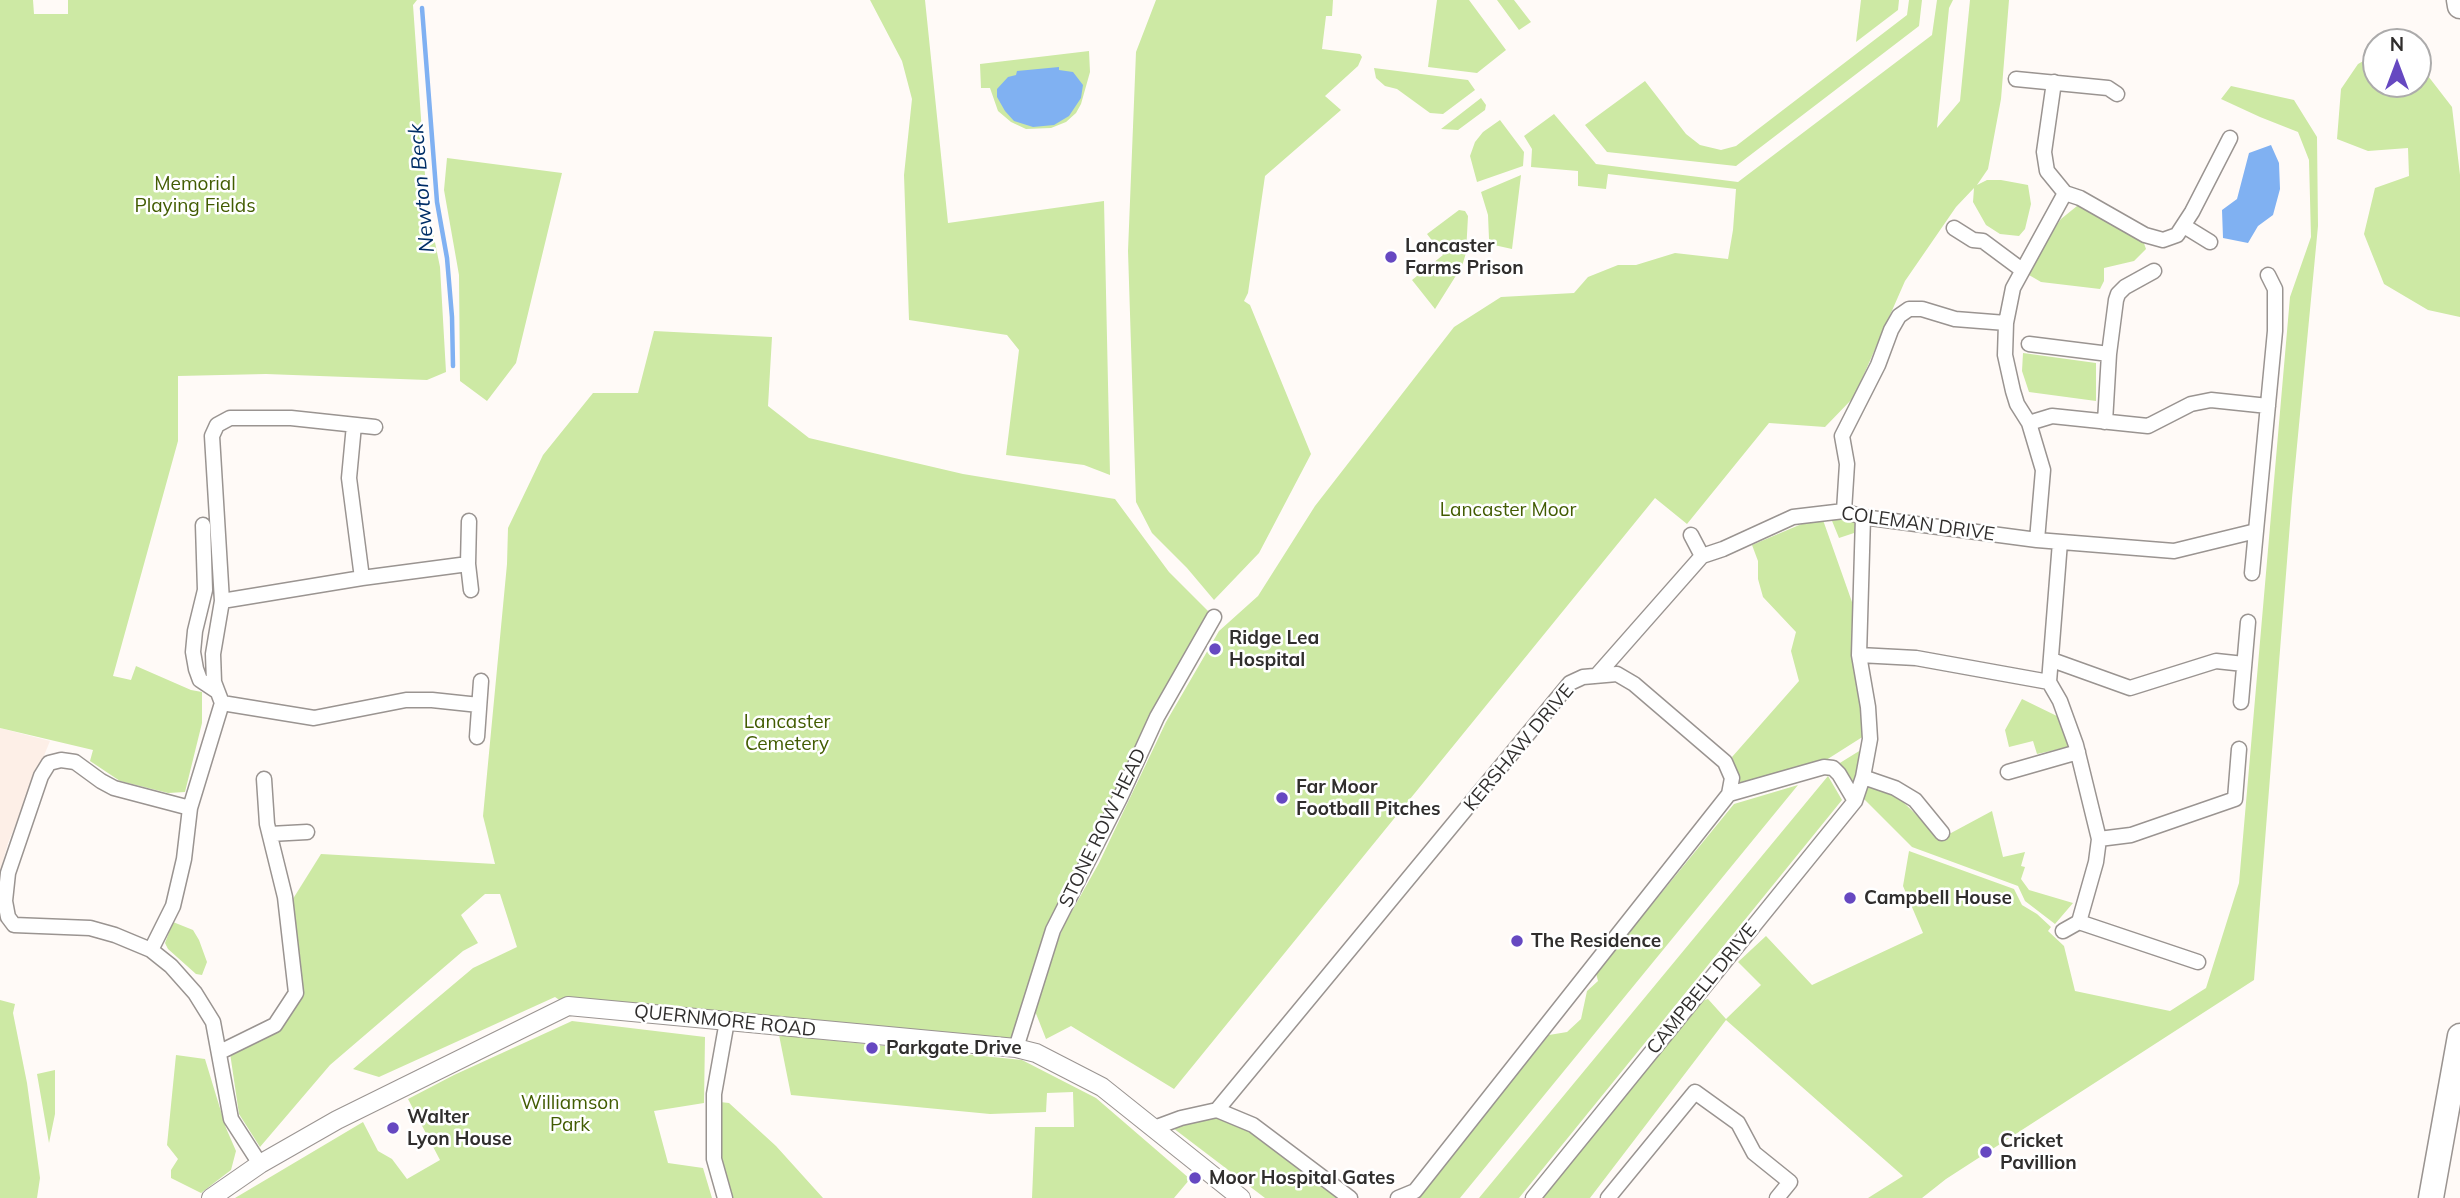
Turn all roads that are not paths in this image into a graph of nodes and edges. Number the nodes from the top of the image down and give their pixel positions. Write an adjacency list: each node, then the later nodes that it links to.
1 (2459, 0): 2 (highway)
2 (2460, 6)
3 (2016, 79): 4 (street)
4 (2054, 82): 5 (street); 7 (street)
5 (2117, 94)
6 (2230, 138): 8 (street)
7 (2065, 193): 8 (street); 11 (street)
8 (2185, 226): 10 (street)
9 (1954, 228): 11 (street)
10 (2210, 242)
11 (2022, 270): 14 (street)
12 (2154, 271): 16 (street)
13 (2268, 275): 17 (street)
14 (2006, 323): 19 (street); 22 (street)
15 (2029, 344): 16 (street)
16 (2109, 354): 18 (street)
17 (2268, 406): 18 (street); 26 (street)
18 (2105, 422): 19 (street)
19 (2029, 423): 28 (street)
20 (354, 425): 21 (street); 33 (street); 35 (street)
21 (375, 427)
22 (1843, 511): 23 (street, COLEMAN DRIVE); 30 (street, COLEMAN DRIVE)
23 (1863, 517): 28 (street, COLEMAN DRIVE); 38 (street, CAMPBELL DRIVE)
24 (470, 521): 31 (street)
25 (203, 525): 45 (street)
26 (2256, 531): 29 (street, COLEMAN DRIVE); 32 (street)
27 (1691, 535): 30 (street)
28 (2037, 540): 29 (street, COLEMAN DRIVE)
29 (2060, 542): 39 (street)
30 (1702, 556): 42 (street, COLEMAN DRIVE)
31 (468, 564): 33 (street); 34 (street)
32 (2252, 573)
33 (362, 578): 35 (street)
34 (471, 590)
35 (222, 601): 45 (street)
36 (1214, 617): 69 (street, STONE ROW HEAD)
37 (2248, 622): 40 (street)
38 (1859, 655): 41 (street); 53 (street, CAMPBELL DRIVE)
39 (2052, 660): 40 (street); 44 (street)
40 (2244, 664): 47 (street)
41 (2002, 673): 44 (street); 46 (street)
42 (1598, 674): 55 (street, KERSHAW DRIVE); 71 (street, KERSHAW DRIVE)
43 (481, 681): 48 (street)
44 (2049, 682): 46 (street)
45 (220, 697): 48 (street); 57 (street)
46 (2060, 701): 51 (street)
47 (2241, 702)
48 (479, 705): 49 (street)
49 (477, 737)
50 (2239, 749): 61 (street)
51 (2078, 752): 52 (street); 61 (street)
52 (2008, 772)
53 (1863, 777): 56 (street, CAMPBELL DRIVE); 59 (street)
54 (264, 779): 60 (street)
55 (1729, 794): 56 (street); 78 (street)
56 (1855, 801): 79 (street, CAMPBELL DRIVE)
57 (190, 808): 63 (street); 65 (street)
58 (307, 832): 60 (street)
59 (1942, 832)
60 (270, 834): 70 (street)
61 (2099, 839): 62 (street)
62 (2079, 922): 64 (street); 66 (street)
63 (7, 925): 65 (street)
64 (2063, 931)
65 (152, 950): 70 (street)
66 (2198, 962)
67 (727, 1021): 69 (street, QUERNMORE ROAD); 73 (street, QUERNMORE ROAD); 75 (street)
68 (2460, 1035): 82 (highway)
69 (1016, 1048): 72 (street, QUERNMORE ROAD)
70 (220, 1052): 73 (street)
71 (1217, 1111): 72 (street); 77 (street)
72 (1154, 1128): 76 (street, QUERNMORE ROAD)
73 (261, 1164): 74 (street, QUERNMORE ROAD)
74 (211, 1198)
75 (725, 1198)
76 (1241, 1198)
77 (1350, 1198)
78 (1398, 1198)
79 (1533, 1198)
80 (1608, 1198): 81 (street)
81 (1777, 1198)
82 (2431, 1198)

